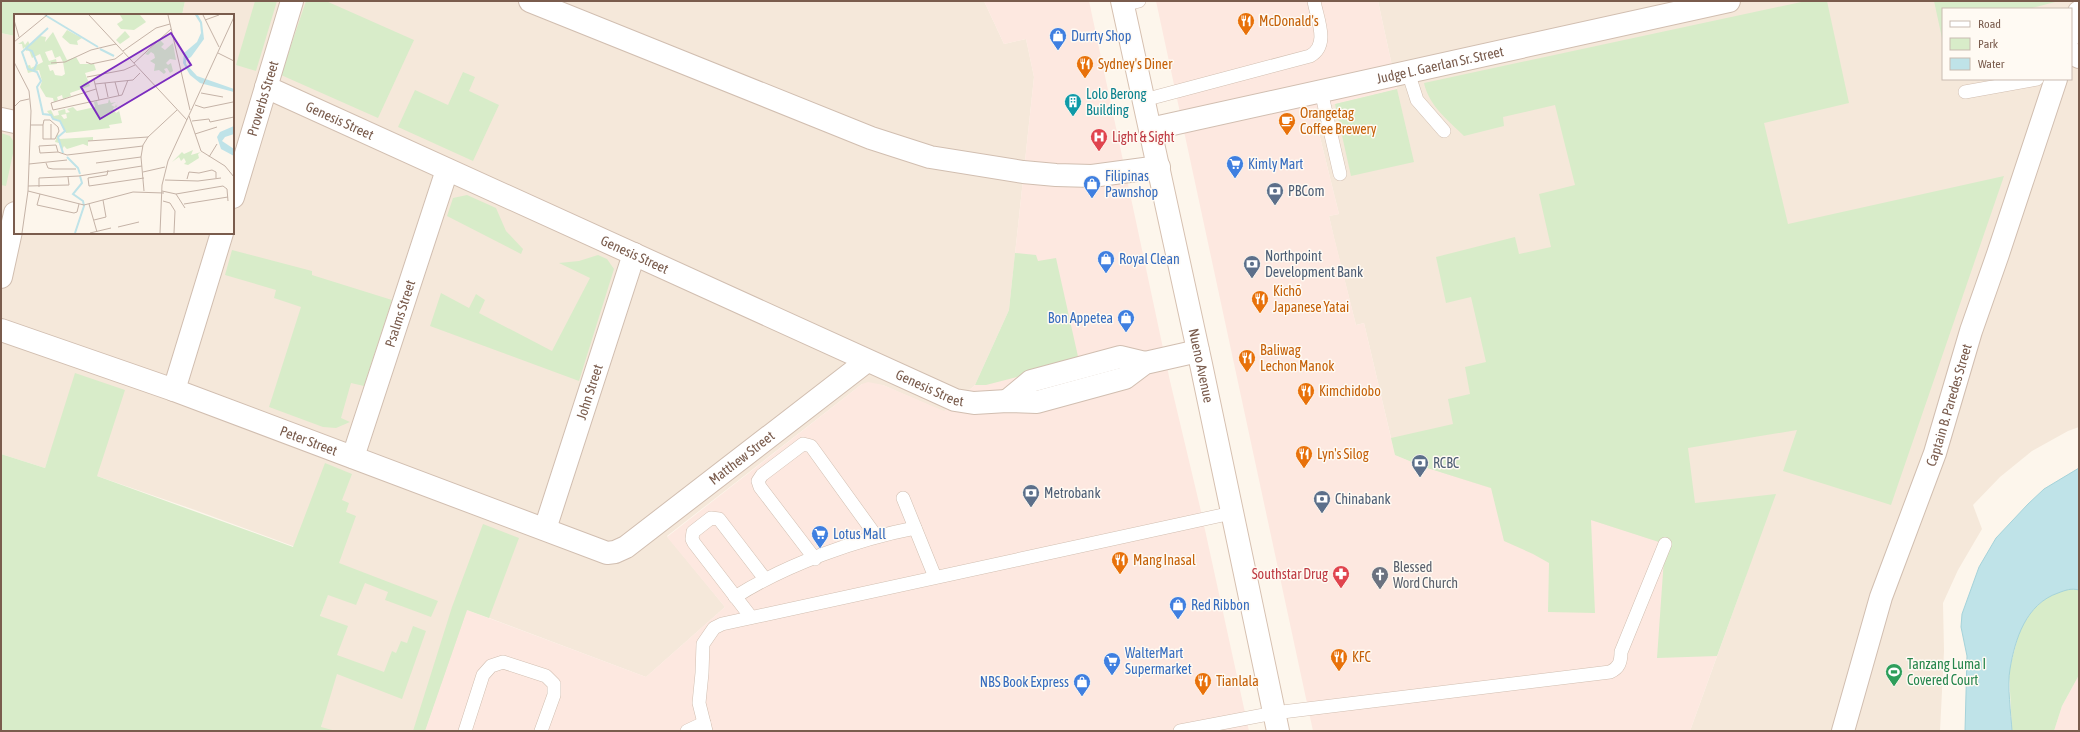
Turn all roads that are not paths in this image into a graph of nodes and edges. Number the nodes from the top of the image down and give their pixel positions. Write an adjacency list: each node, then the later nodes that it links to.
1 (292, 1): 11 (street, Proverbs Street)
2 (530, 1): 19 (street)
3 (1314, 1): 14 (lane)
4 (1730, 1): 8 (street, Judge L. Gaerlan Sr. Street)
5 (1128, 2): 14 (street, Nueno Avenue)
6 (2079, 12): 7 (street)
7 (2072, 32)
8 (1408, 72): 12 (street, Judge L. Gaerlan Sr. Street); 18 (lane)
9 (2031, 80): 13 (lane)
10 (2056, 80): 50 (street, Captain B. Paredes Street)
11 (266, 87): 20 (street, Genesis Street); 22 (street, Proverbs Street)
12 (1321, 91): 17 (street, Judge L. Gaerlan Sr. Street); 21 (lane)
13 (1965, 92)
14 (1144, 100): 17 (street, Nueno Avenue)
15 (1, 119): 16 (street)
16 (14, 122)
17 (1150, 129): 19 (street, Nueno Avenue)
18 (1444, 131)
19 (1159, 167): 28 (street, Nueno Avenue)
20 (448, 170): 25 (street, Genesis Street); 31 (street, Psalms Street)
21 (1340, 174)
22 (235, 184)
23 (14, 218): 26 (street)
24 (222, 234): 30 (street)
25 (634, 254): 29 (street, Genesis Street); 35 (street, John Street)
26 (1, 277)
27 (1, 330): 30 (street, Peter Street)
28 (1198, 351): 29 (street, Genesis Street); 33 (street, Nueno Avenue)
29 (867, 361): 38 (street, Matthew Street)
30 (174, 390): 31 (street, Peter Street)
31 (353, 457): 35 (street, Peter Street)
32 (903, 498): 34 (lane)
33 (1232, 513): 40 (lane); 44 (street, Nueno Avenue)
34 (915, 528): 36 (lane); 40 (lane)
35 (545, 530): 38 (street, Peter Street)
36 (876, 536): 39 (lane); 39 (lane)
37 (1665, 544): 44 (lane)
38 (615, 552)
39 (815, 559): 41 (lane)
40 (935, 577): 43 (lane)
41 (765, 579): 42 (lane); 42 (lane)
42 (735, 597): 43 (lane)
43 (751, 617): 45 (lane)
44 (1275, 726): 49 (lane)
45 (705, 727): 48 (lane)
46 (466, 731): 47 (lane)
47 (540, 731)
48 (687, 731)
49 (1180, 731)
50 (1843, 731)

